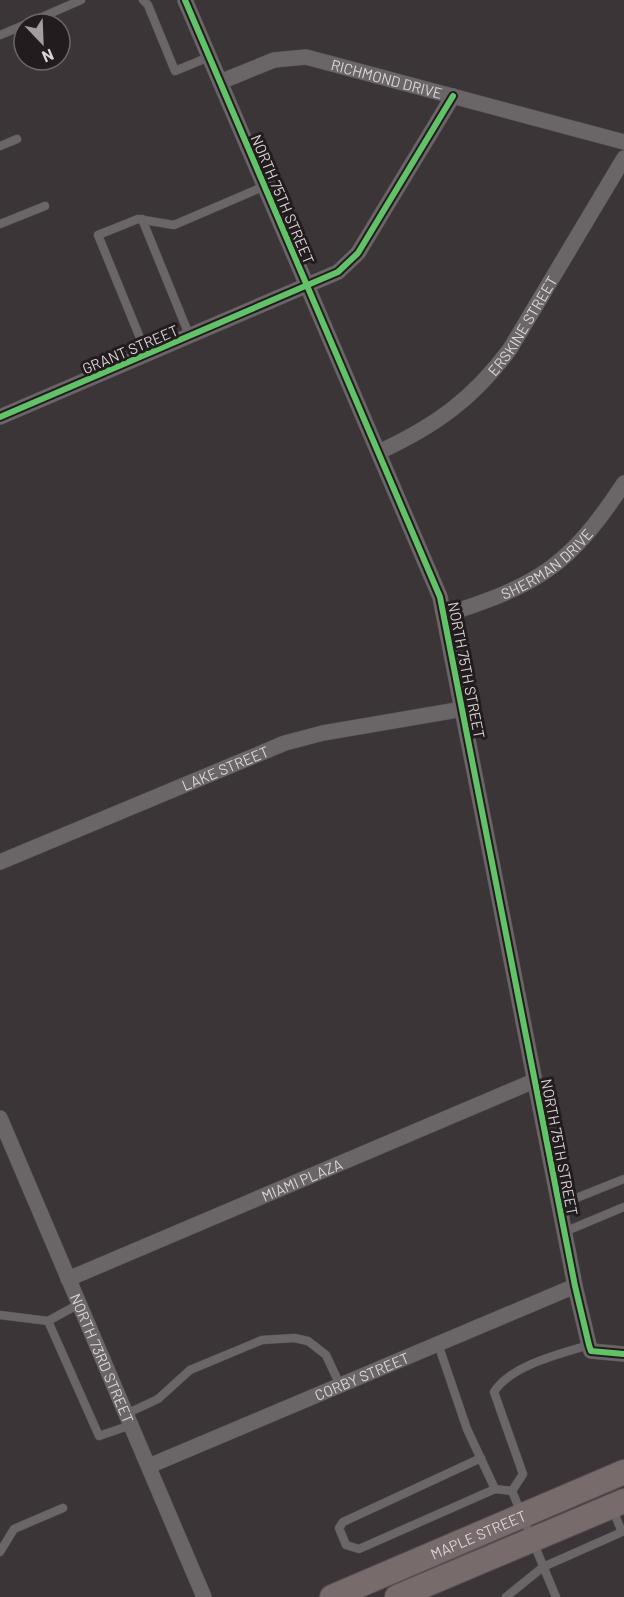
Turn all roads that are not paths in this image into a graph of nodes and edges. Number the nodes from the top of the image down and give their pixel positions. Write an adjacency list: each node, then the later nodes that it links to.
1 (81, 0): 4 (lane)
2 (143, 0): 5 (lane)
3 (184, 0): 5 (street, NORTH 75TH STREET)
4 (53, 12)
5 (209, 57): 6 (street, NORTH 75TH STREET)
6 (220, 81): 7 (street, RICHMOND DRIVE); 12 (street, NORTH 75TH STREET)
7 (453, 96): 9 (street, RICHMOND DRIVE); 16 (street, GRANT STREET)
8 (17, 139): 10 (lane)
9 (624, 142)
10 (0, 146)
11 (624, 158): 20 (street, ERSKINE STREET)
12 (265, 186): 14 (lane); 16 (street, NORTH 75TH STREET)
13 (45, 206): 15 (lane)
14 (142, 219): 17 (lane); 18 (lane)
15 (0, 224)
16 (308, 287): 17 (street, GRANT STREET); 20 (street, NORTH 75TH STREET)
17 (190, 337): 18 (street, GRANT STREET)
18 (147, 355): 19 (street, GRANT STREET)
19 (0, 417)
20 (379, 452): 22 (street, NORTH 75TH STREET)
21 (624, 483): 22 (street, SHERMAN DRIVE)
22 (444, 615): 23 (street, NORTH 75TH STREET)
23 (463, 709): 24 (street, LAKE STREET); 25 (street, NORTH 75TH STREET)
24 (0, 862)
25 (534, 1081): 28 (street, NORTH 75TH STREET); 31 (street, MIAMI PLAZA)
26 (0, 1119): 31 (street, NORTH 73RD STREET)
27 (624, 1179): 28 (lane)
28 (559, 1205): 30 (street, NORTH 75TH STREET)
29 (624, 1207): 30 (lane)
30 (564, 1232): 32 (street, NORTH 75TH STREET)
31 (68, 1279): 33 (street, NORTH 73RD STREET)
32 (575, 1286): 36 (street, CORBY STREET); 37 (street, NORTH 75TH STREET)
33 (79, 1304): 35 (lane); 40 (street, NORTH 73RD STREET)
34 (0, 1315): 35 (lane)
35 (48, 1321): 40 (lane)
36 (438, 1344): 39 (street, CORBY STREET); 41 (lane)
37 (589, 1345): 38 (street); 45 (lane)
38 (624, 1354)
39 (340, 1385): 40 (lane); 42 (street, CORBY STREET)
40 (128, 1419): 42 (street, NORTH 73RD STREET)
41 (481, 1458): 44 (lane); 44 (lane)
42 (148, 1466): 54 (street, NORTH 73RD STREET)
43 (624, 1472): 48 (main road, MAPLE STREET)
44 (495, 1489): 45 (lane)
45 (512, 1491): 48 (lane)
46 (617, 1504): 49 (lane); 50 (main road, MAPLE STREET)
47 (63, 1508): 51 (lane)
48 (520, 1516): 50 (lane); 55 (main road, MAPLE STREET)
49 (623, 1537): 52 (lane)
50 (531, 1540): 52 (lane); 53 (main road, MAPLE STREET)
51 (0, 1552)
52 (543, 1567): 56 (lane); 57 (lane)
53 (412, 1594)
54 (204, 1597)
55 (332, 1597)
56 (506, 1597)
57 (556, 1597)

